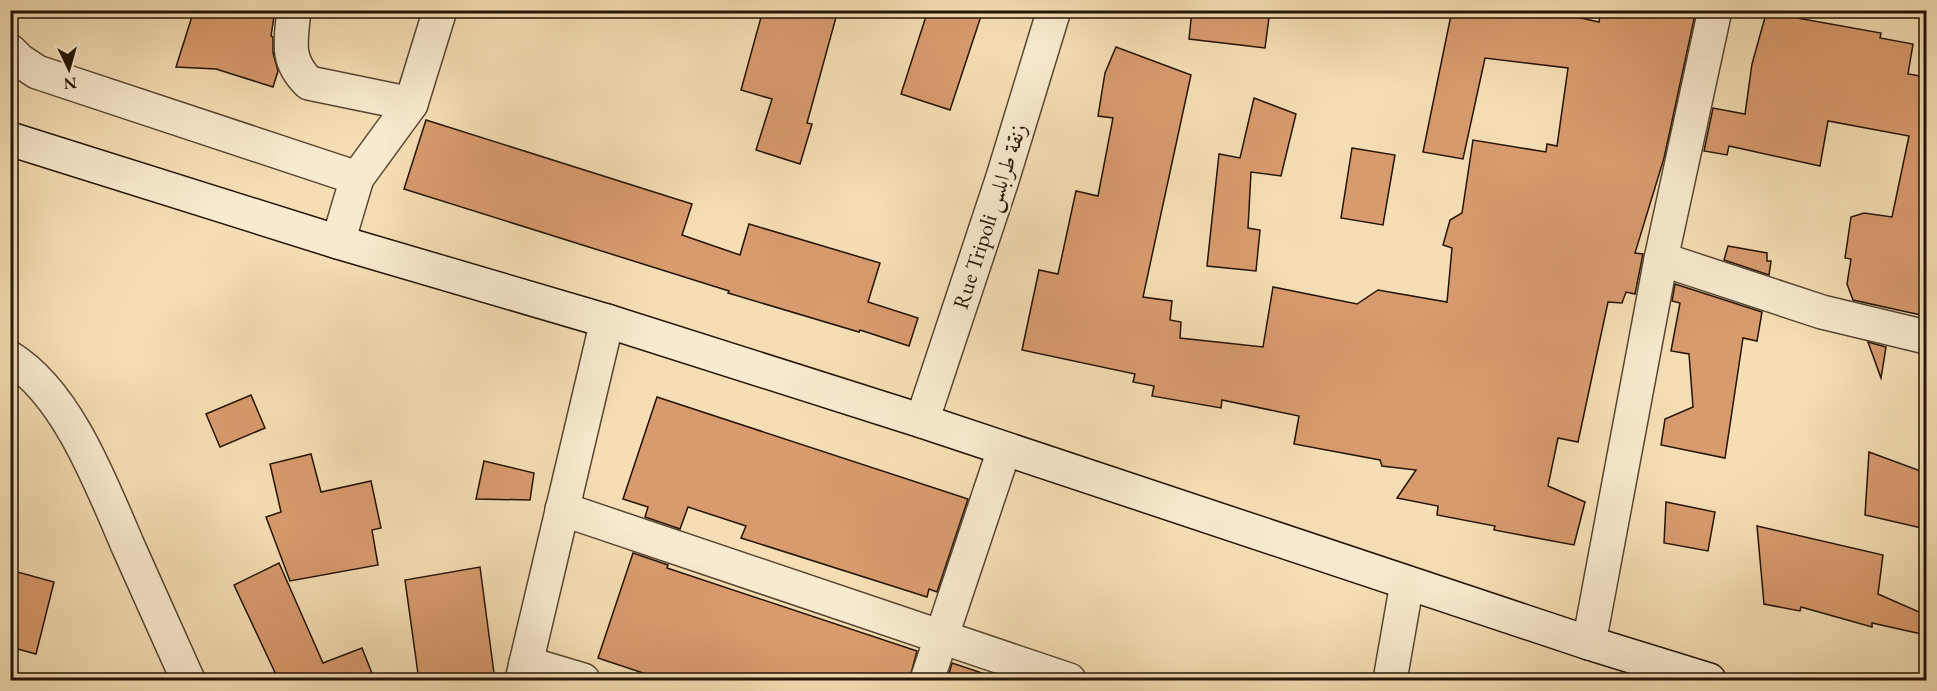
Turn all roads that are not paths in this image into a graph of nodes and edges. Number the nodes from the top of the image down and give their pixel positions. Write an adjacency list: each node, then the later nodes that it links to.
1 (294, 10): 6 (street)
2 (440, 10): 6 (street)
3 (1054, 10): 14 (street, Rue Tripoli زنقة طرابلس)
4 (1715, 10): 10 (street)
5 (10, 51): 8 (street)
6 (411, 104): 8 (street)
7 (10, 139): 9 (street)
8 (357, 178): 9 (street)
9 (338, 242): 11 (street)
10 (1661, 258): 12 (street); 19 (street)
11 (607, 321): 14 (street); 16 (street)
12 (1926, 337)
13 (10, 358): 21 (street)
14 (922, 421): 15 (street)
15 (1004, 450): 17 (street); 18 (street)
16 (562, 509): 18 (street); 20 (street)
17 (1407, 583): 19 (street); 25 (street)
18 (942, 637): 23 (street); 24 (street)
19 (1589, 643): 26 (street)
20 (524, 672): 22 (street)
21 (188, 681)
22 (583, 681)
23 (927, 681)
24 (1069, 681)
25 (1390, 681)
26 (1709, 681)

